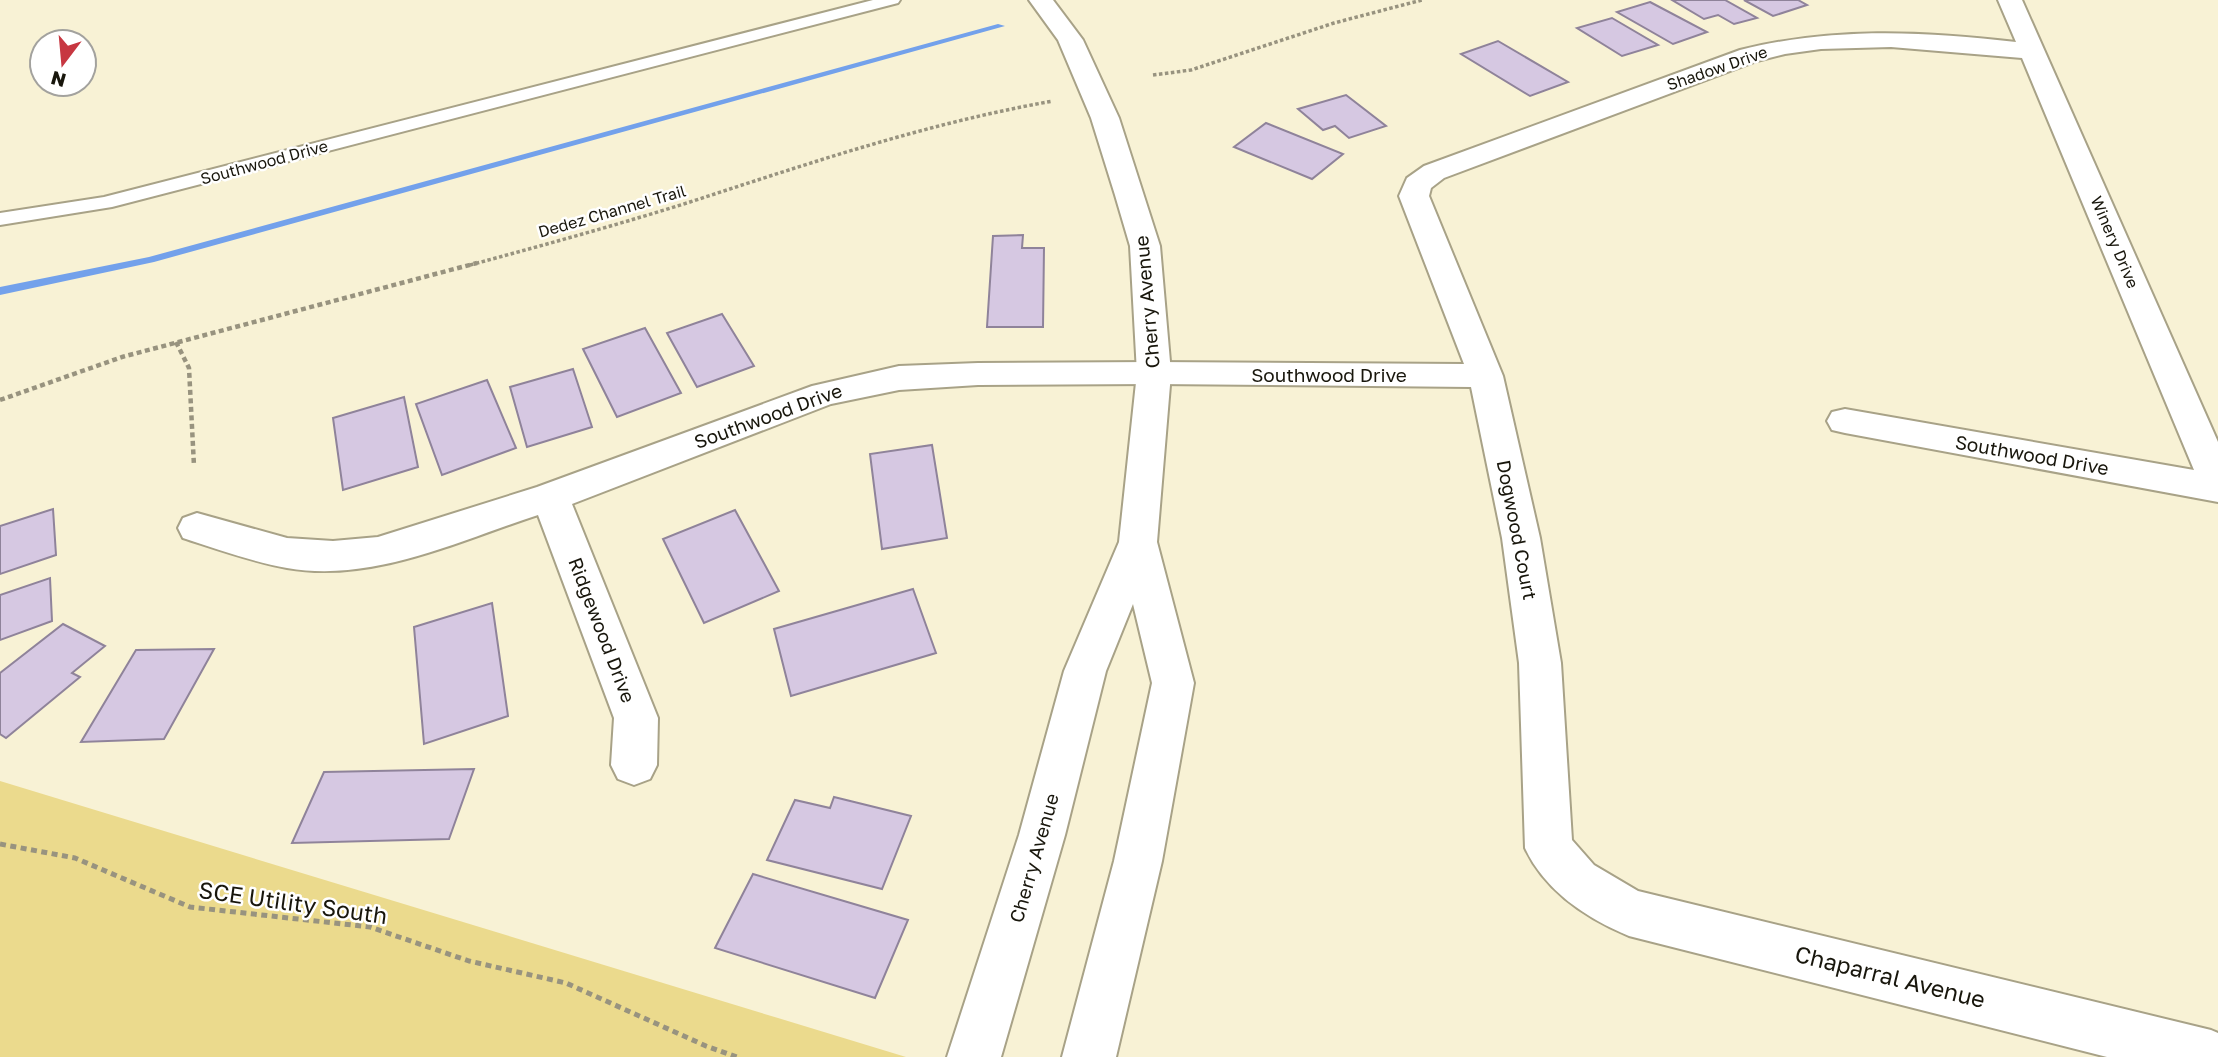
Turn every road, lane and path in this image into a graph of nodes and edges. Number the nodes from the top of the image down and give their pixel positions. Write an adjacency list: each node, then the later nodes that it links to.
1 (892, 0): 9 (lane, Southwood Drive)
2 (1041, 0): 11 (street, Cherry Avenue)
3 (1422, 0): 6 (path)
4 (2010, 0): 5 (street, Winery Drive)
5 (2034, 52): 8 (street, Shadow Drive); 16 (street, Winery Drive)
6 (1153, 75)
7 (1053, 101): 10 (path, Dedez Channel Trail)
8 (1417, 184): 12 (street, Dogwood Court)
9 (0, 219)
10 (176, 342): 13 (path, Dedez Channel Trail); 15 (path)
11 (1154, 373): 12 (street, Southwood Drive); 17 (street, Southwood Drive); 19 (street, Cherry Avenue)
12 (1486, 376): 22 (street, Dogwood Court)
13 (0, 400)
14 (1845, 421): 16 (street, Southwood Drive)
15 (194, 466)
16 (2218, 486)
17 (550, 498): 18 (street, Southwood Drive); 20 (street, Ridgewood Drive)
18 (197, 528)
19 (1138, 542): 24 (street, Cherry Avenue); 25 (street, Cherry Avenue)
20 (634, 765)
21 (0, 844): 23 (path, SCE Utility South)
22 (1577, 881): 26 (street, Chaparral Avenue)
23 (737, 1057)
24 (974, 1057)
25 (1089, 1057)
26 (2211, 1057)

